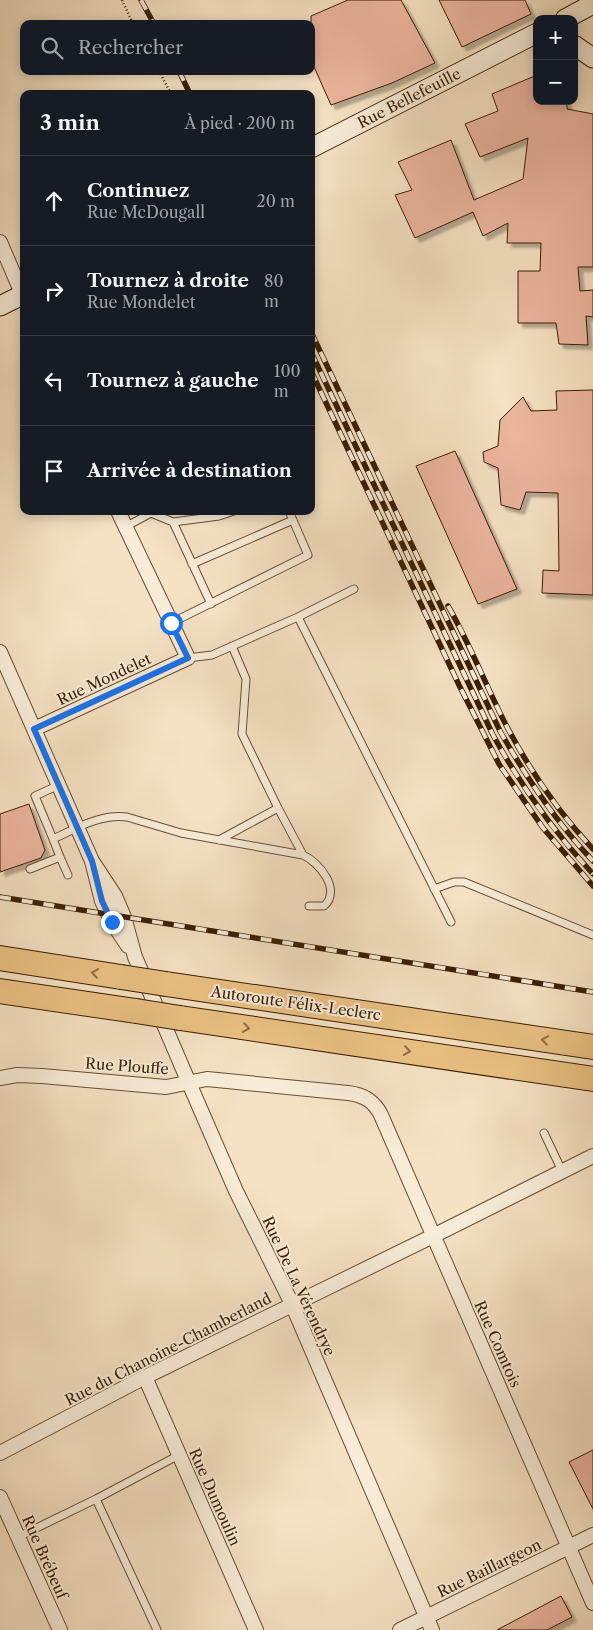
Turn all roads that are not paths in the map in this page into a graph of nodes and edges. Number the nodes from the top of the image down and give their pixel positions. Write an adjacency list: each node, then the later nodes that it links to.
1 (593, 4): 2 (main road)
2 (572, 15)
3 (533, 35): 4 (main road, Rue Bellefeuille)
4 (507, 48): 6 (main road, Rue Bellefeuille); 9 (main road, Rue Bellefeuille)
5 (578, 48): 8 (main road)
6 (533, 49)
7 (578, 55): 8 (main road)
8 (593, 59)
9 (315, 146)
10 (0, 242): 11 (street)
11 (20, 288)
12 (20, 296): 13 (main road)
13 (0, 306)
14 (120, 515): 21 (street)
15 (147, 515): 21 (lane)
16 (156, 515): 20 (lane)
17 (222, 515): 20 (lane)
18 (291, 515): 19 (lane)
19 (293, 520): 22 (lane); 24 (lane)
20 (173, 522): 22 (lane)
21 (125, 527): 26 (street)
22 (192, 564): 24 (lane)
23 (354, 589): 25 (lane)
24 (211, 604): 26 (lane)
25 (298, 617): 27 (lane); 40 (lane)
26 (171, 623): 29 (street)
27 (232, 646): 29 (lane); 32 (lane)
28 (0, 652): 30 (street, Rue De La Vérendrye)
29 (188, 658): 30 (street, Rue Mondelet)
30 (34, 729): 31 (street, Rue De La Vérendrye)
31 (58, 785): 33 (street, Rue De La Vérendrye); 34 (lane)
32 (278, 808): 35 (lane); 36 (lane)
33 (78, 828): 34 (lane); 35 (lane); 53 (street, Rue De La Vérendrye)
34 (53, 839): 37 (lane)
35 (219, 840): 36 (lane)
36 (304, 855): 41 (lane)
37 (60, 857): 38 (lane); 39 (lane)
38 (30, 869)
39 (68, 875)
40 (434, 889): 42 (lane); 43 (lane)
41 (309, 906)
42 (451, 922)
43 (593, 935)
44 (0, 953): 46 (highway)
45 (0, 958): 46 (highway, Autoroute Félix-Leclerc)
46 (38, 964): 50 (highway, Autoroute Félix-Leclerc, one-way to 46, bridge)
47 (0, 991): 49 (highway, Autoroute Félix-Leclerc)
48 (0, 1003): 49 (highway)
49 (136, 1011): 52 (highway, Autoroute Félix-Leclerc, one-way to 52, bridge)
50 (593, 1047)
51 (0, 1078): 53 (street, Rue Plouffe)
52 (593, 1079)
53 (189, 1083): 54 (street, Rue Plouffe); 59 (street, Rue De La Vérendrye)
54 (369, 1100): 58 (street, Rue Comtois)
55 (544, 1133): 57 (lane)
56 (593, 1156): 57 (street, Rue du Chanoine-Chamberland)
57 (562, 1171): 58 (street, Rue du Chanoine-Chamberland)
58 (433, 1236): 59 (street, Rue du Chanoine-Chamberland); 67 (street, Rue Comtois)
59 (292, 1304): 60 (street, Rue du Chanoine-Chamberland); 69 (street, Rue De La Vérendrye)
60 (144, 1377): 61 (street, Rue du Chanoine-Chamberland); 62 (street, Rue Dumoulin)
61 (0, 1453)
62 (178, 1454): 64 (lane); 72 (street, Rue Dumoulin)
63 (0, 1497): 66 (street, Rue Brébeuf)
64 (96, 1499): 66 (lane); 71 (lane)
65 (593, 1535): 67 (street, Rue Baillargeon)
66 (18, 1537): 70 (street, Rue Brébeuf)
67 (569, 1547): 68 (street, Rue Comtois); 69 (street, Rue Baillargeon)
68 (593, 1603)
69 (427, 1617): 73 (street, Rue Baillargeon); 74 (street, Rue De La Vérendrye)
70 (60, 1630)
71 (157, 1630)
72 (256, 1630)
73 (400, 1630)
74 (432, 1630)

